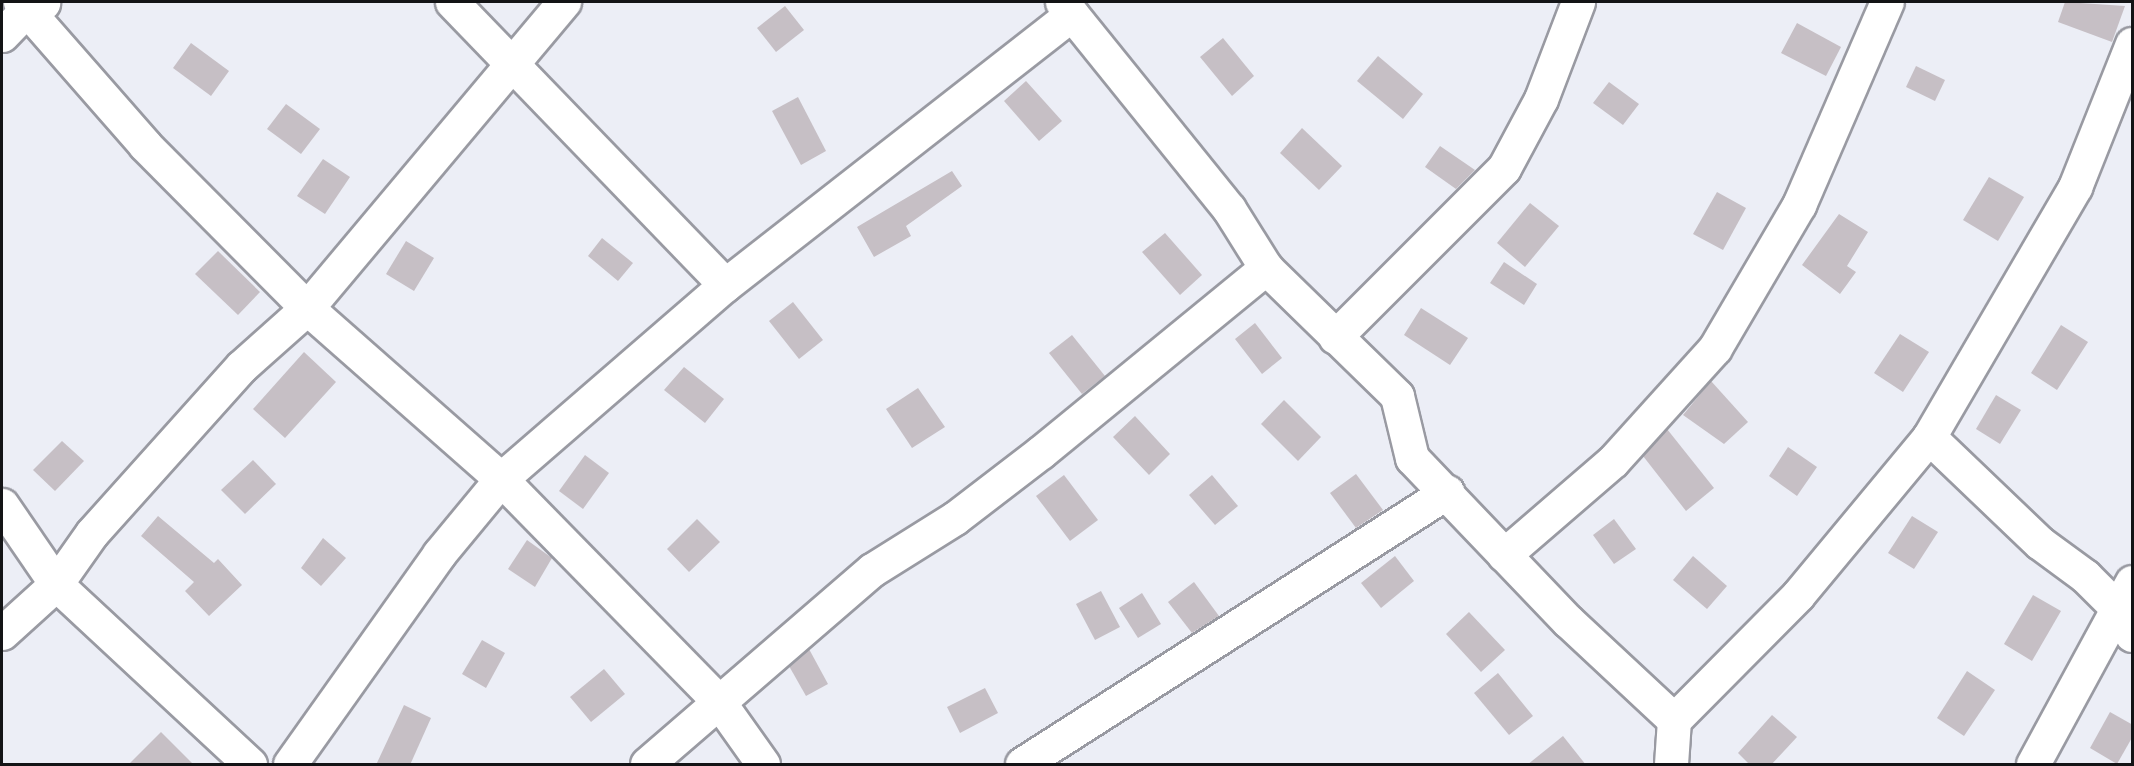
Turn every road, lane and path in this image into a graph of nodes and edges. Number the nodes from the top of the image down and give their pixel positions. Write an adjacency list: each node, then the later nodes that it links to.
1 (452, 2): 9 (street)
2 (564, 2): 9 (street)
3 (1578, 2): 13 (street)
4 (1887, 2): 18 (street)
5 (30, 5): 7 (street); 12 (street)
6 (1067, 8): 10 (street); 11 (street)
7 (2, 35)
8 (2133, 44): 14 (street)
9 (510, 63): 11 (street); 12 (street)
10 (1266, 268): 13 (street); 22 (street)
11 (725, 285): 15 (street)
12 (307, 308): 15 (street); 19 (street)
13 (1335, 337): 16 (street)
14 (1929, 437): 20 (street); 23 (street)
15 (501, 478): 22 (street); 25 (street)
16 (1448, 492): 18 (street); 28 (street)
17 (2, 505): 19 (street)
18 (1504, 555): 23 (street)
19 (56, 584): 21 (street); 24 (street)
20 (2128, 609): 30 (street)
21 (2, 633)
22 (719, 702): 26 (street); 27 (street)
23 (1674, 720): 29 (street)
24 (250, 765)
25 (290, 765)
26 (647, 765)
27 (763, 765)
28 (1022, 765)
29 (1671, 765)
30 (2033, 765)

